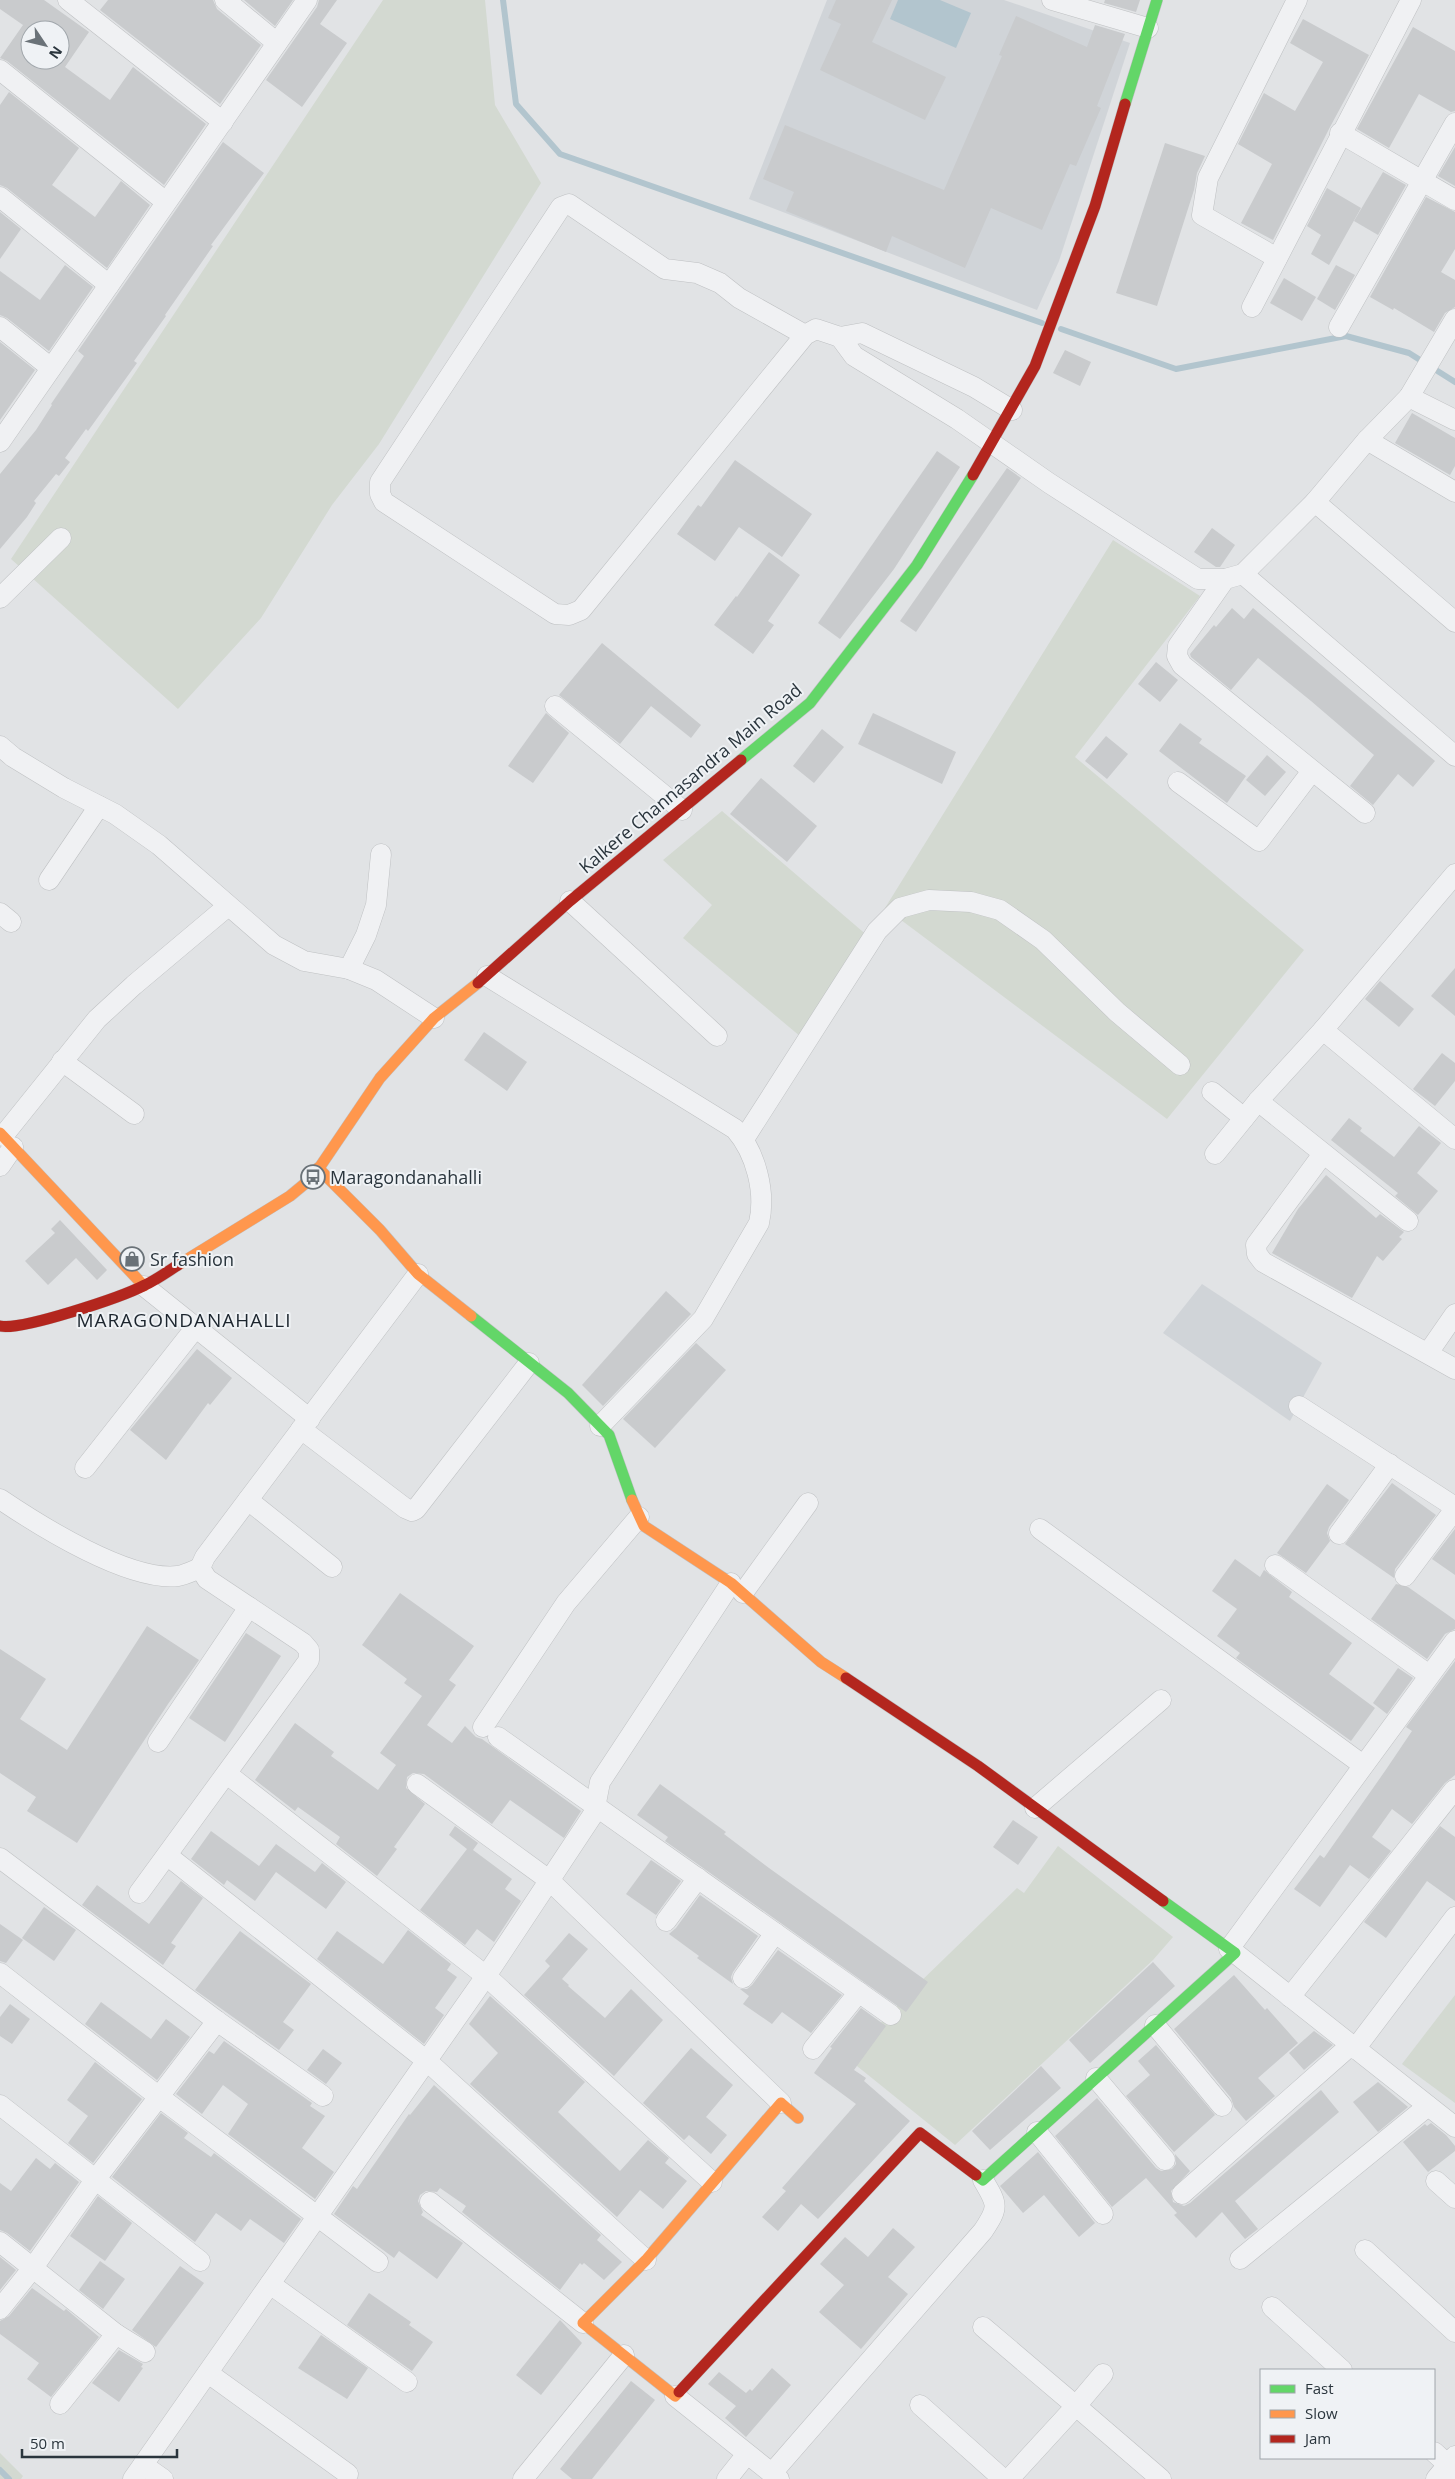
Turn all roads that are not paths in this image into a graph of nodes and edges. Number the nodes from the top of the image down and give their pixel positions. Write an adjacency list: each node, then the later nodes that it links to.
1 (68, 0): 11 (street)
2 (225, 0): 9 (street)
3 (307, 0): 9 (street)
4 (1052, 0): 8 (street)
5 (1157, 0): 8 (street, Kalkere Channasandra Main Road)
6 (1297, 0): 18 (street)
7 (1411, 0): 13 (street)
8 (1148, 28): 28 (street, Kalkere Channasandra Main Road)
9 (277, 43): 11 (street)
10 (0, 70): 17 (street)
11 (222, 122): 17 (street)
12 (1455, 122): 14 (street)
13 (1340, 133): 14 (street); 18 (street)
14 (1422, 181): 16 (street); 23 (street)
15 (0, 197): 19 (street)
16 (1455, 200)
17 (166, 202): 19 (street)
18 (1277, 258): 20 (street)
19 (109, 284): 26 (street)
20 (1252, 307)
21 (1455, 319): 27 (street)
22 (0, 327): 26 (street)
23 (1339, 327)
24 (805, 334): 24 (street); 25 (street)
25 (840, 337): 28 (street); 32 (street)
26 (51, 368): 31 (street)
27 (1409, 397): 29 (street); 30 (street)
28 (1012, 410): 32 (street, Kalkere Channasandra Main Road)
29 (1455, 420)
30 (1368, 440): 33 (street); 34 (street)
31 (0, 442)
32 (994, 443): 36 (street); 45 (street, Kalkere Channasandra Main Road)
33 (1455, 492)
34 (1315, 502): 36 (street); 38 (street)
35 (60, 538): 37 (street)
36 (1234, 576): 41 (street); 42 (street)
37 (0, 598)
38 (1455, 622)
39 (555, 706): 45 (street)
40 (1, 750): 44 (street)
41 (1455, 756)
42 (1312, 771): 43 (street); 46 (street)
43 (1178, 782)
44 (99, 806): 49 (street); 51 (street)
45 (682, 810): 50 (street, Kalkere Channasandra Main Road)
46 (1365, 813)
47 (381, 854): 52 (street)
48 (1455, 874): 55 (street)
49 (49, 880)
50 (570, 901): 53 (street, Kalkere Channasandra Main Road); 56 (street)
51 (228, 906): 52 (street); 57 (street)
52 (348, 969): 54 (street)
53 (487, 976): 54 (street, Kalkere Channasandra Main Road); 64 (street)
54 (434, 1018): 69 (street, Kalkere Channasandra Main Road)
55 (1323, 1030): 60 (street); 65 (street)
56 (717, 1036)
57 (62, 1061): 61 (street); 63 (street)
58 (1180, 1065): 64 (street)
59 (1212, 1092): 62 (street)
60 (1258, 1101): 62 (street); 67 (street)
61 (134, 1114)
62 (1244, 1118): 66 (street)
63 (6, 1139): 68 (street); 72 (street)
64 (744, 1139): 81 (street)
65 (1455, 1139)
66 (1215, 1154)
67 (1323, 1154): 70 (street); 76 (street)
68 (0, 1166)
69 (318, 1168): 71 (street); 72 (street, Kalkere Channasandra Main Road)
70 (1408, 1221)
71 (418, 1274): 77 (street); 80 (street)
72 (144, 1286): 74 (street); 75 (street, Kalkere Channasandra Main Road)
73 (1455, 1314): 76 (street)
74 (196, 1327): 80 (street); 83 (street)
75 (3, 1331)
76 (1428, 1353): 78 (street)
77 (529, 1363): 80 (street); 81 (street)
78 (1455, 1369)
79 (1299, 1406): 82 (street)
80 (305, 1424): 85 (street)
81 (600, 1426): 88 (street)
82 (1390, 1464): 87 (street); 90 (street)
83 (85, 1468)
84 (0, 1499): 93 (street)
85 (248, 1500): 92 (street); 93 (street)
86 (808, 1503): 95 (street)
87 (1455, 1508): 94 (street)
88 (639, 1517): 95 (street); 105 (street)
89 (1040, 1530): 101 (street)
90 (1339, 1534)
91 (1275, 1565): 98 (street)
92 (332, 1567)
93 (200, 1568): 96 (street)
94 (1405, 1576)
95 (737, 1588): 105 (street); 106 (street)
96 (249, 1607): 100 (street); 102 (street)
97 (1455, 1641): 98 (street)
98 (1430, 1675): 101 (street)
99 (1161, 1700): 106 (street)
100 (158, 1742)
101 (1363, 1766): 115 (street)
102 (227, 1774): 107 (street); 117 (street)
103 (417, 1784): 110 (street)
104 (1454, 1790): 120 (street)
105 (596, 1806): 109 (street); 110 (street)
106 (1035, 1808): 115 (street)
107 (168, 1856): 111 (street); 126 (street)
108 (0, 1858): 122 (street)
109 (698, 1878): 113 (street); 114 (street)
110 (549, 1880): 117 (street); 130 (street)
111 (139, 1893)
112 (1455, 1917): 124 (street)
113 (666, 1921)
114 (775, 1933): 118 (street); 119 (street)
115 (1232, 1951): 120 (street); 123 (street)
116 (0, 1973): 128 (street)
117 (486, 1976): 126 (street); 141 (street)
118 (743, 1978)
119 (859, 1992): 121 (street); 125 (street)
120 (1290, 1997): 124 (street)
121 (891, 2015)
122 (217, 2021): 128 (street); 129 (street)
123 (1155, 2025): 127 (street); 132 (street)
124 (1353, 2047): 133 (street); 142 (street)
125 (813, 2049)
126 (427, 2061): 146 (street); 150 (street)
127 (1096, 2078): 136 (street); 137 (street)
128 (158, 2096): 138 (street); 146 (street)
129 (323, 2096)
130 (781, 2103): 134 (street); 141 (street)
131 (0, 2105): 138 (street)
132 (1222, 2106)
133 (1428, 2106): 135 (street); 149 (street)
134 (798, 2118)
135 (1455, 2127)
136 (1036, 2132): 139 (street); 145 (street)
137 (1166, 2160)
138 (95, 2180): 151 (street); 153 (street)
139 (983, 2180): 167 (street); 174 (street)
140 (1436, 2181): 143 (street)
141 (712, 2182): 150 (street)
142 (1182, 2194)
143 (1455, 2198)
144 (430, 2202): 157 (street)
145 (1103, 2214)
146 (316, 2218): 152 (street); 154 (street)
147 (0, 2242): 153 (street)
148 (1365, 2250): 159 (street)
149 (1240, 2259)
150 (646, 2260): 157 (street)
151 (200, 2261)
152 (378, 2262)
153 (32, 2269): 156 (street); 160 (street)
154 (270, 2284): 164 (street); 166 (street)
155 (1272, 2307): 163 (street)
156 (0, 2309)
157 (583, 2323): 162 (street)
158 (983, 2327): 170 (street)
159 (1455, 2332)
160 (116, 2334): 161 (street); 168 (street)
161 (145, 2352)
162 (624, 2355): 167 (street); 177 (street)
163 (1341, 2369)
164 (208, 2373): 172 (street); 173 (street)
165 (1103, 2374): 170 (street)
166 (407, 2382)
167 (675, 2396): 171 (street)
168 (60, 2404)
169 (920, 2405): 175 (street)
170 (1076, 2406): 175 (street); 179 (street)
171 (747, 2454): 174 (street); 178 (street)
172 (138, 2472): 176 (street)
173 (348, 2474)
174 (775, 2476)
175 (1010, 2478)
176 (163, 2479)
177 (523, 2479)
178 (727, 2479)
179 (1161, 2479)

